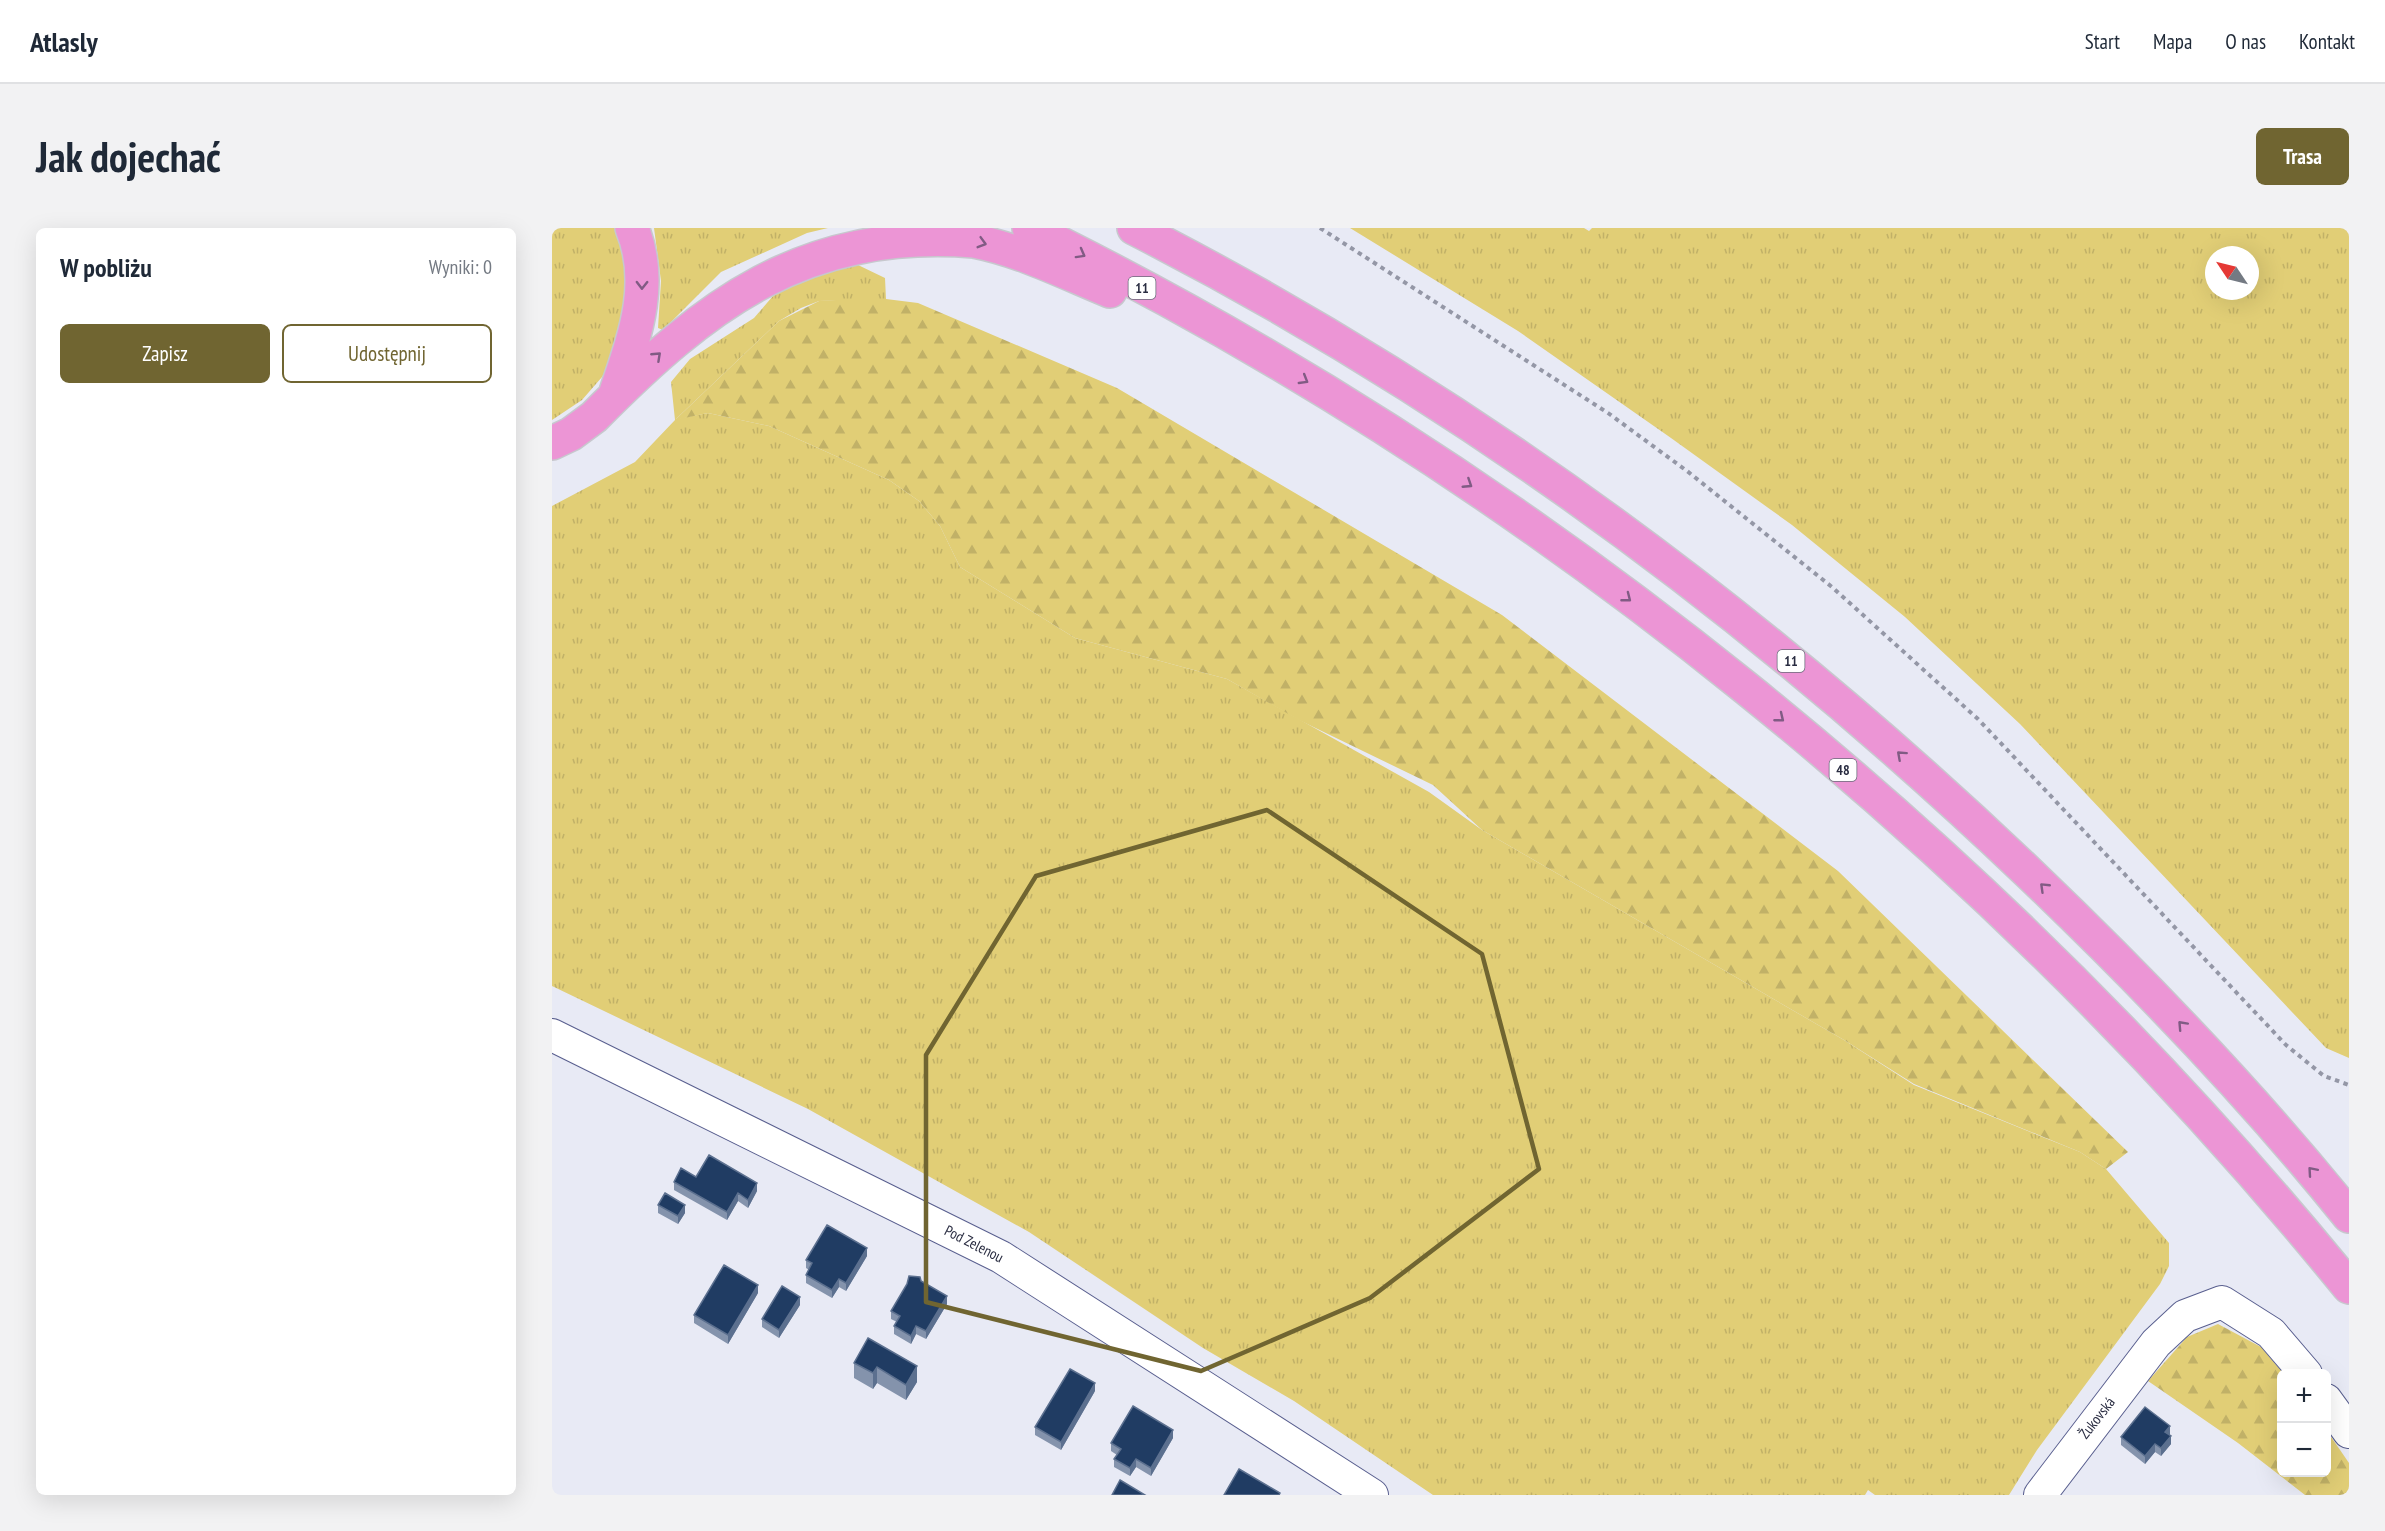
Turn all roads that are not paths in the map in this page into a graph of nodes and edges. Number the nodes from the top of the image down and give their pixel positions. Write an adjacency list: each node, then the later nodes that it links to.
1 (632, 228): 5 (highway, one-way to 5)
2 (1029, 228): 4 (highway, 11, one-way to 4)
3 (1134, 228): 8 (highway, 11, one-way to 3)
4 (1254, 350): 5 (highway, one-way to 4); 9 (highway, 48, one-way to 9)
5 (614, 396): 6 (highway)
6 (552, 443)
7 (552, 1035): 13 (street, Pod Zelenou)
8 (2349, 1216)
9 (2349, 1287)
10 (2302, 1369): 14 (street, Žukovská)
11 (2331, 1407): 12 (street)
12 (2349, 1432)
13 (1372, 1495)
14 (2040, 1495)

